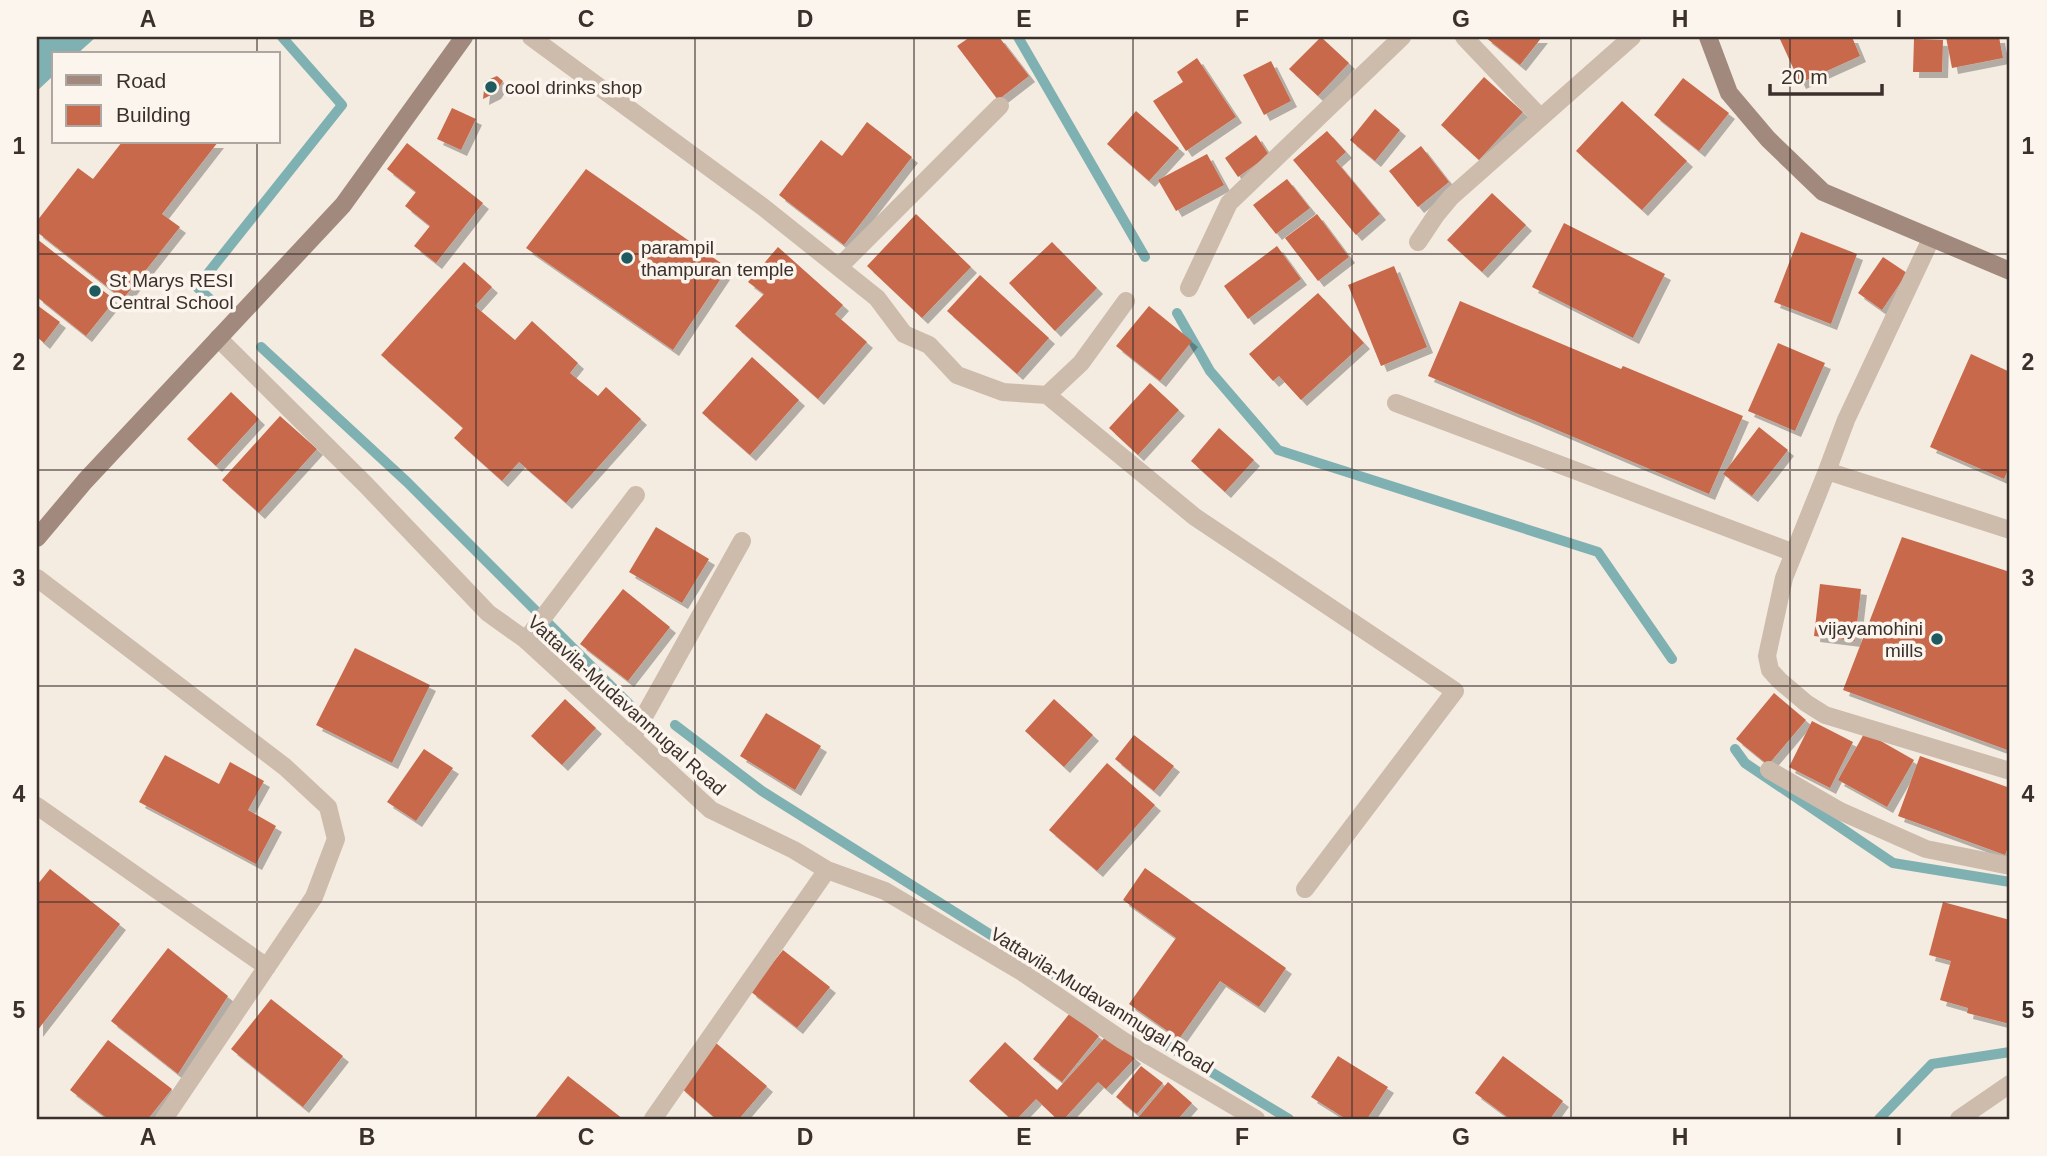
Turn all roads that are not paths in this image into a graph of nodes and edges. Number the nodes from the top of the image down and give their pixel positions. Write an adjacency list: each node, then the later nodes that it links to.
1 (464, 37): 15 (street)
2 (531, 37): 11 (street)
3 (1402, 37): 13 (street)
4 (1465, 37): 8 (street)
5 (1632, 37): 8 (street)
6 (1709, 37): 9 (street)
7 (1000, 106): 11 (street)
8 (1541, 117): 10 (street)
9 (1931, 239): 12 (street); 18 (street)
10 (1419, 242)
11 (839, 267): 16 (street)
12 (2010, 271)
13 (1189, 288)
14 (1126, 301): 16 (street)
15 (218, 338): 21 (street); 25 (street, Vattavila-Mudavanmugal Road)
16 (1046, 395): 32 (street)
17 (1396, 403): 23 (street)
18 (1827, 471): 20 (street); 23 (street)
19 (636, 495): 25 (street)
20 (2010, 530)
21 (37, 538)
22 (742, 541): 26 (street)
23 (1794, 553): 28 (street)
24 (37, 578): 33 (street)
25 (526, 640): 26 (street, Vattavila-Mudavanmugal Road)
26 (632, 738): 31 (street, Vattavila-Mudavanmugal Road)
27 (1769, 770): 30 (street)
28 (2010, 771)
29 (37, 806): 33 (street)
30 (2010, 866)
31 (827, 870): 36 (street); 37 (street, Vattavila-Mudavanmugal Road)
32 (1305, 888)
33 (267, 967): 35 (street)
34 (2010, 1084): 38 (street)
35 (164, 1119)
36 (653, 1119)
37 (1256, 1119)
38 (1959, 1119)

